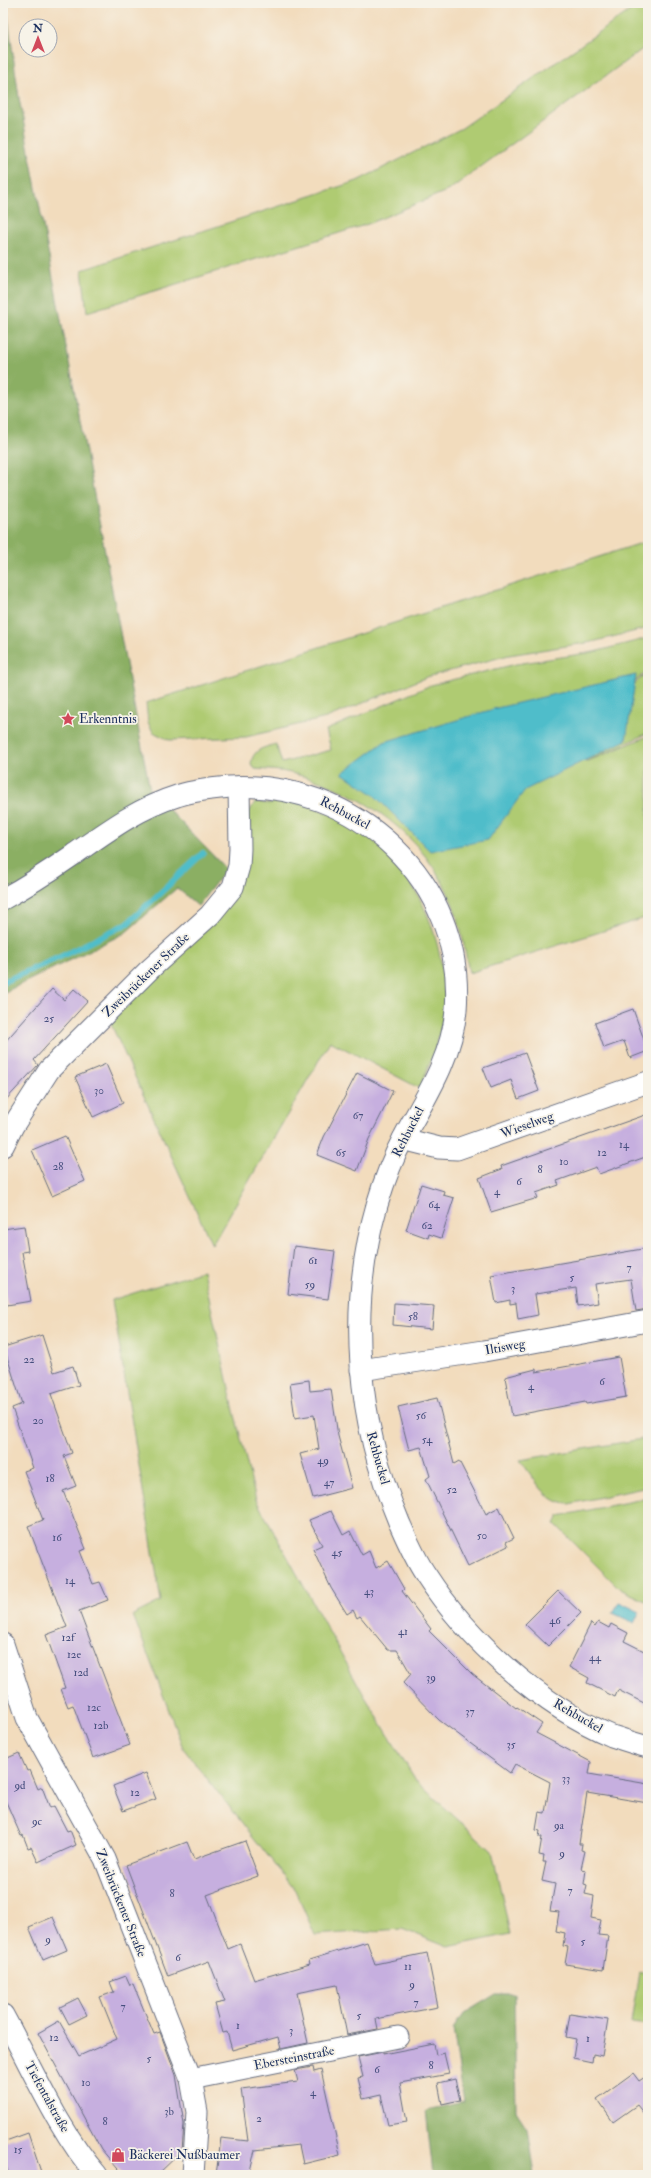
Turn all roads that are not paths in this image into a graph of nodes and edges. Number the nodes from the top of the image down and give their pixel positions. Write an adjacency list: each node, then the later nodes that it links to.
1 (239, 787): 2 (street, Rehbuckel); 4 (street, Rehbuckel); 5 (street, Zweibrückener Straße)
2 (3, 900)
3 (648, 1082): 4 (street, Wieselweg)
4 (403, 1139): 7 (street, Rehbuckel)
5 (3, 1146)
6 (648, 1321): 7 (street, Iltisweg)
7 (362, 1370): 9 (street, Rehbuckel)
8 (3, 1644): 12 (street, Zweibrückener Straße)
9 (648, 1747)
10 (3, 2015): 13 (street, Tiefentalstraße)
11 (398, 2037): 12 (street, Ebersteinstraße)
12 (191, 2079): 14 (street, Zweibrückener Straße)
13 (97, 2175)
14 (193, 2175)

